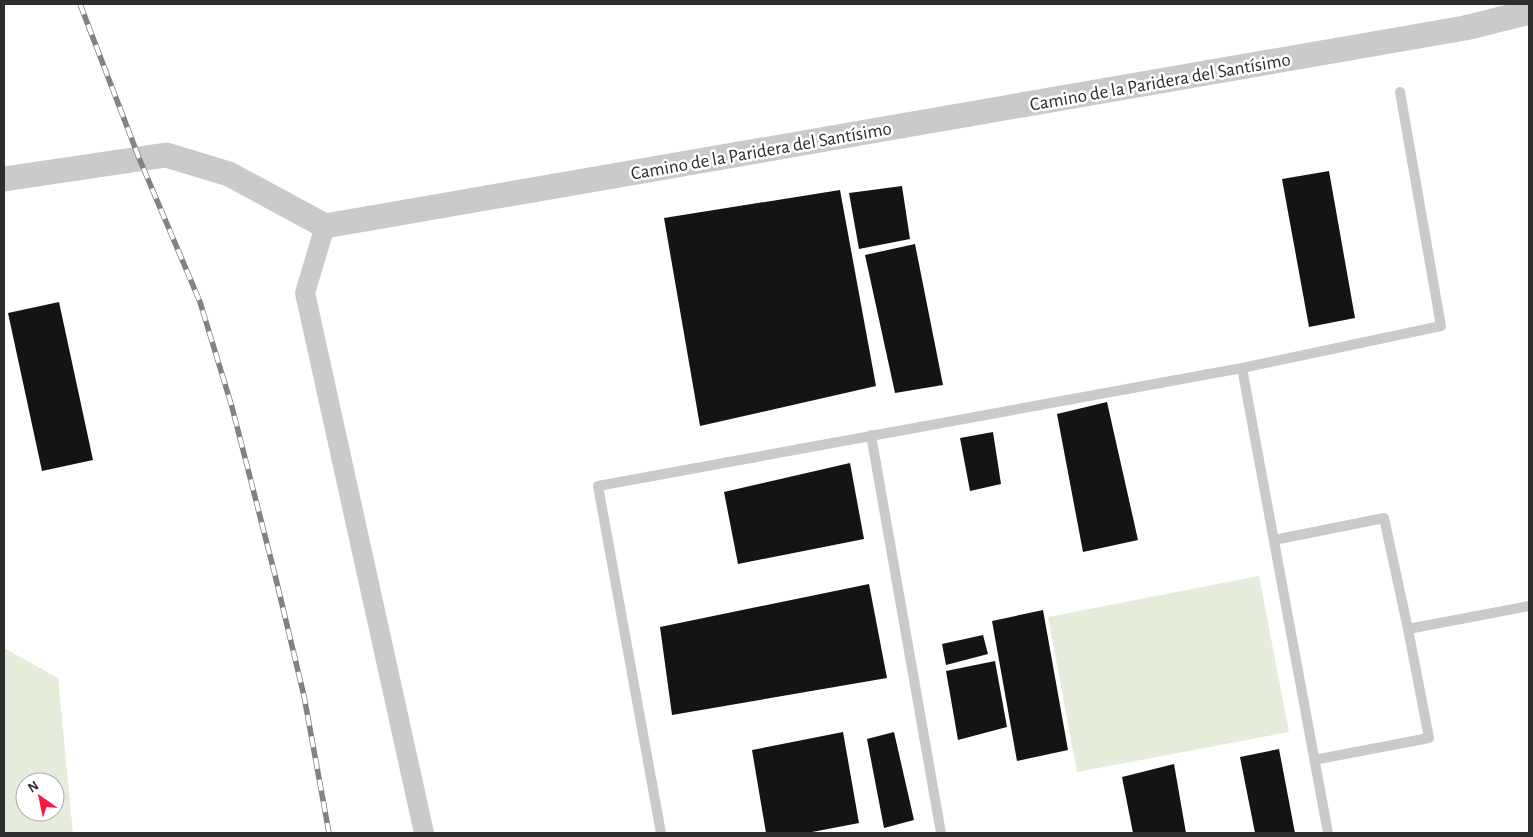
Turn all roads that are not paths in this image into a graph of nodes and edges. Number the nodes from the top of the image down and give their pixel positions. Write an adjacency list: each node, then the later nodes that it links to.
1 (1529, 12): 4 (street, Camino de la Paridera del Santísimo)
2 (1400, 92): 5 (lane)
3 (4, 179): 4 (street)
4 (326, 226): 11 (street)
5 (1242, 368): 6 (lane); 7 (lane)
6 (871, 435): 12 (lane); 13 (lane)
7 (1274, 540): 9 (lane); 10 (lane)
8 (1529, 606): 9 (lane)
9 (1408, 629): 10 (lane)
10 (1314, 760): 14 (lane)
11 (424, 833)
12 (661, 833)
13 (941, 833)
14 (1328, 833)

